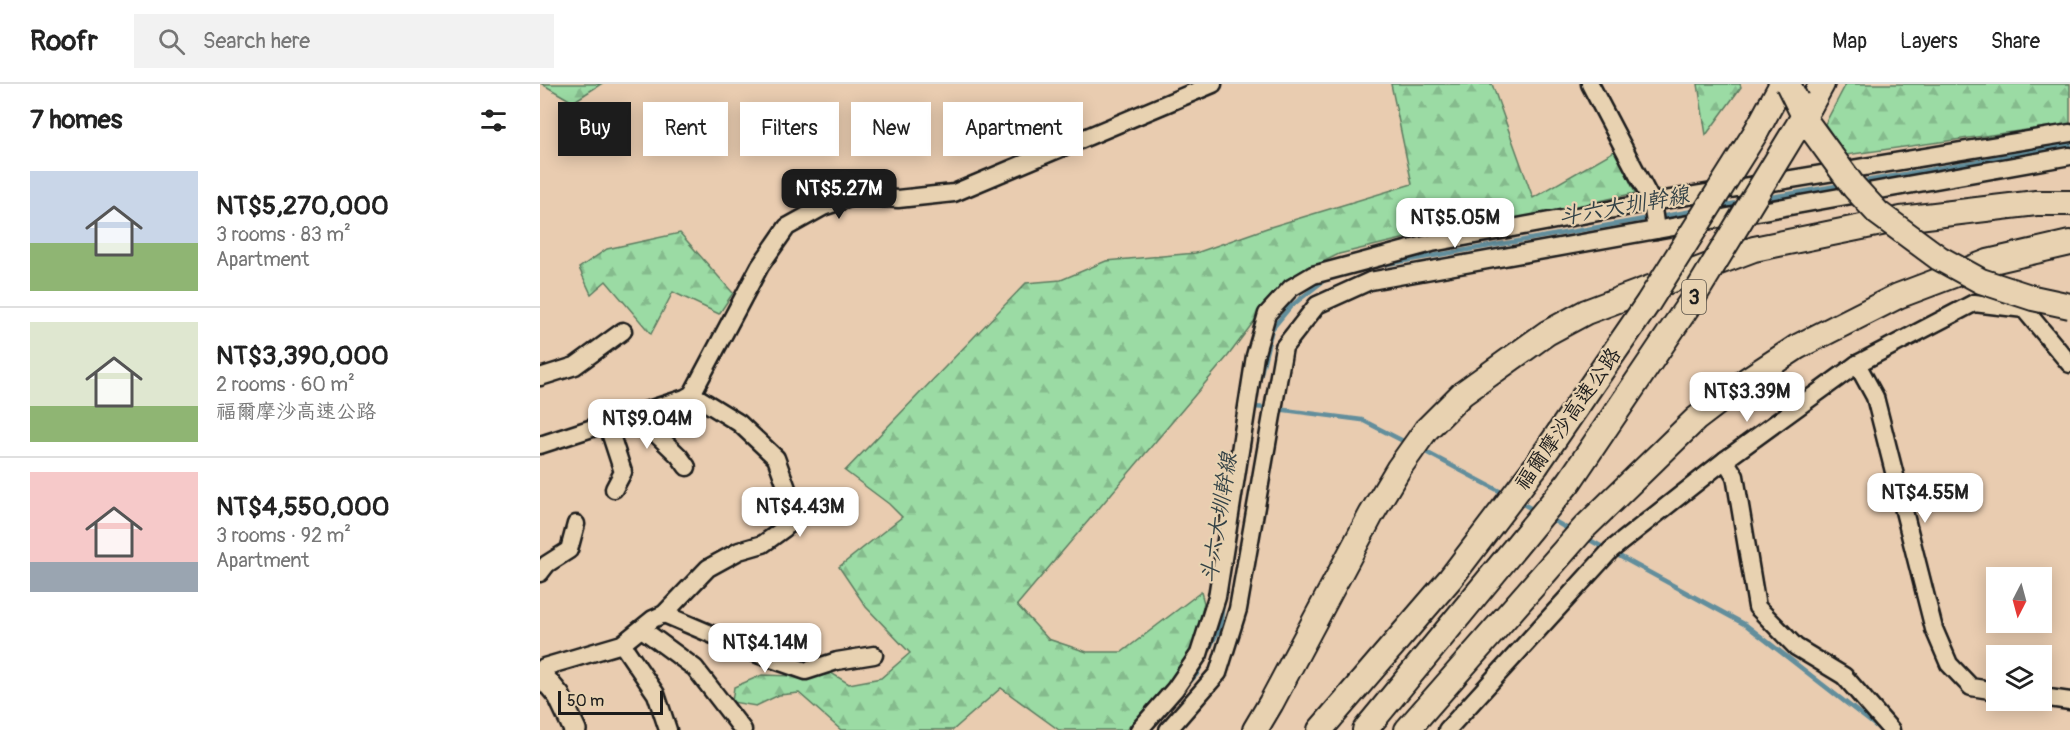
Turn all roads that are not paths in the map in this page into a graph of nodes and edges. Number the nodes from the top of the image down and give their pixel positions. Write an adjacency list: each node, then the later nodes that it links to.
1 (1213, 84): 17 (street)
2 (1590, 84): 8 (street)
3 (1782, 84): 40 (highway, 福爾摩沙高速公路 / 3, bridge)
4 (1788, 84): 12 (highway, bridge)
5 (1822, 84): 41 (highway, 福爾摩沙高速公路 / 3, bridge)
6 (2070, 133): 8 (street)
7 (2070, 156): 10 (street)
8 (1652, 202): 10 (street); 37 (street)
9 (2070, 203): 39 (highway)
10 (1656, 230): 38 (street)
11 (2070, 243): 42 (highway)
12 (2070, 306)
13 (623, 331): 16 (street)
14 (1857, 364): 15 (street); 21 (street); 31 (street)
15 (2070, 364)
16 (540, 377)
17 (692, 394): 18 (street); 26 (street)
18 (646, 411): 19 (street); 22 (street)
19 (607, 423): 20 (street); 23 (street)
20 (540, 445)
21 (1725, 460): 43 (street); 44 (street)
22 (687, 467)
23 (614, 489)
24 (576, 524): 25 (street)
25 (540, 573)
26 (664, 614): 27 (street); 29 (street)
27 (642, 629): 28 (street); 36 (street)
28 (622, 644): 30 (street); 35 (street)
29 (874, 655)
30 (541, 668): 34 (main road)
31 (1986, 689)
32 (2052, 698): 33 (street)
33 (2070, 701)
34 (575, 730)
35 (668, 730)
36 (742, 730)
37 (1139, 730)
38 (1168, 730)
39 (1255, 730)
40 (1320, 730)
41 (1365, 730)
42 (1407, 730)
43 (1447, 730)
44 (1891, 730)

